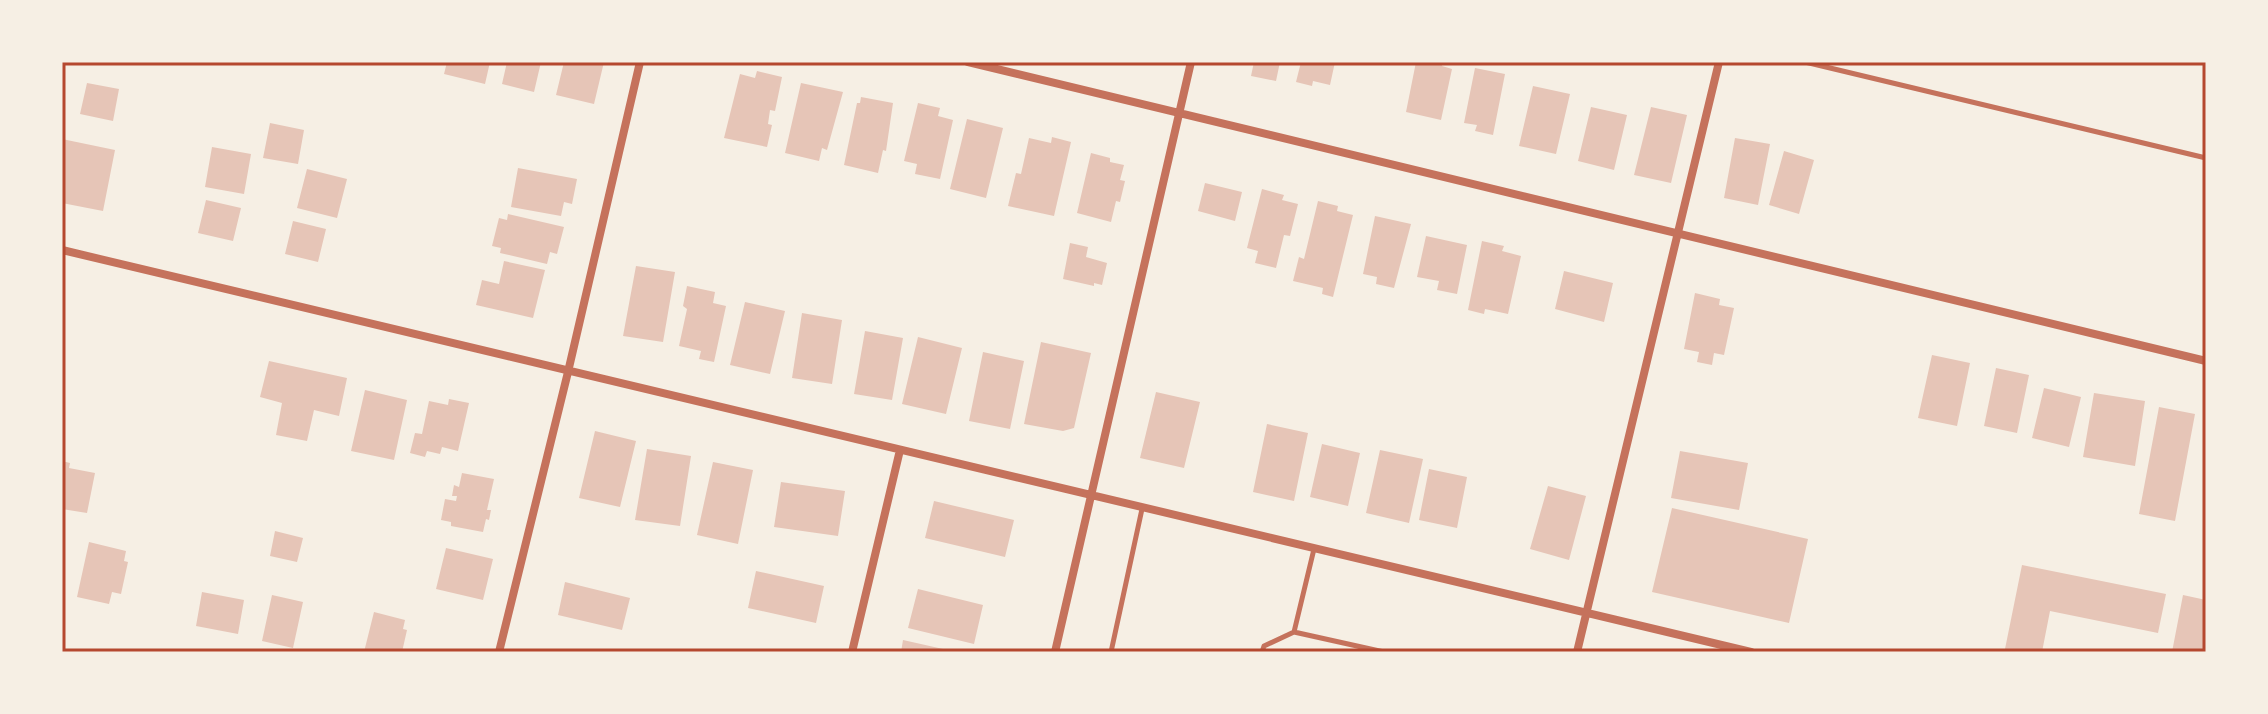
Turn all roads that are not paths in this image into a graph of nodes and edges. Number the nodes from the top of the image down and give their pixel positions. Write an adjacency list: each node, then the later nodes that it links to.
1 (640, 62): 11 (street)
2 (968, 62): 6 (street)
3 (1191, 62): 6 (street)
4 (1719, 62): 8 (street)
5 (1805, 62): 7 (lane)
6 (1180, 112): 8 (street); 13 (street)
7 (2206, 158)
8 (1679, 233): 10 (street); 16 (street)
9 (62, 250): 11 (street)
10 (2206, 361)
11 (568, 372): 12 (street); 18 (street)
12 (900, 450): 13 (street); 19 (street)
13 (1090, 497): 14 (street); 20 (street)
14 (1142, 509): 15 (street); 21 (lane)
15 (1314, 549): 16 (street); 17 (lane)
16 (1587, 613): 24 (street); 25 (street)
17 (1294, 632): 22 (lane); 23 (lane)
18 (499, 652)
19 (852, 652)
20 (1055, 652)
21 (1111, 652)
22 (1262, 652)
23 (1384, 652)
24 (1577, 652)
25 (1751, 652)

